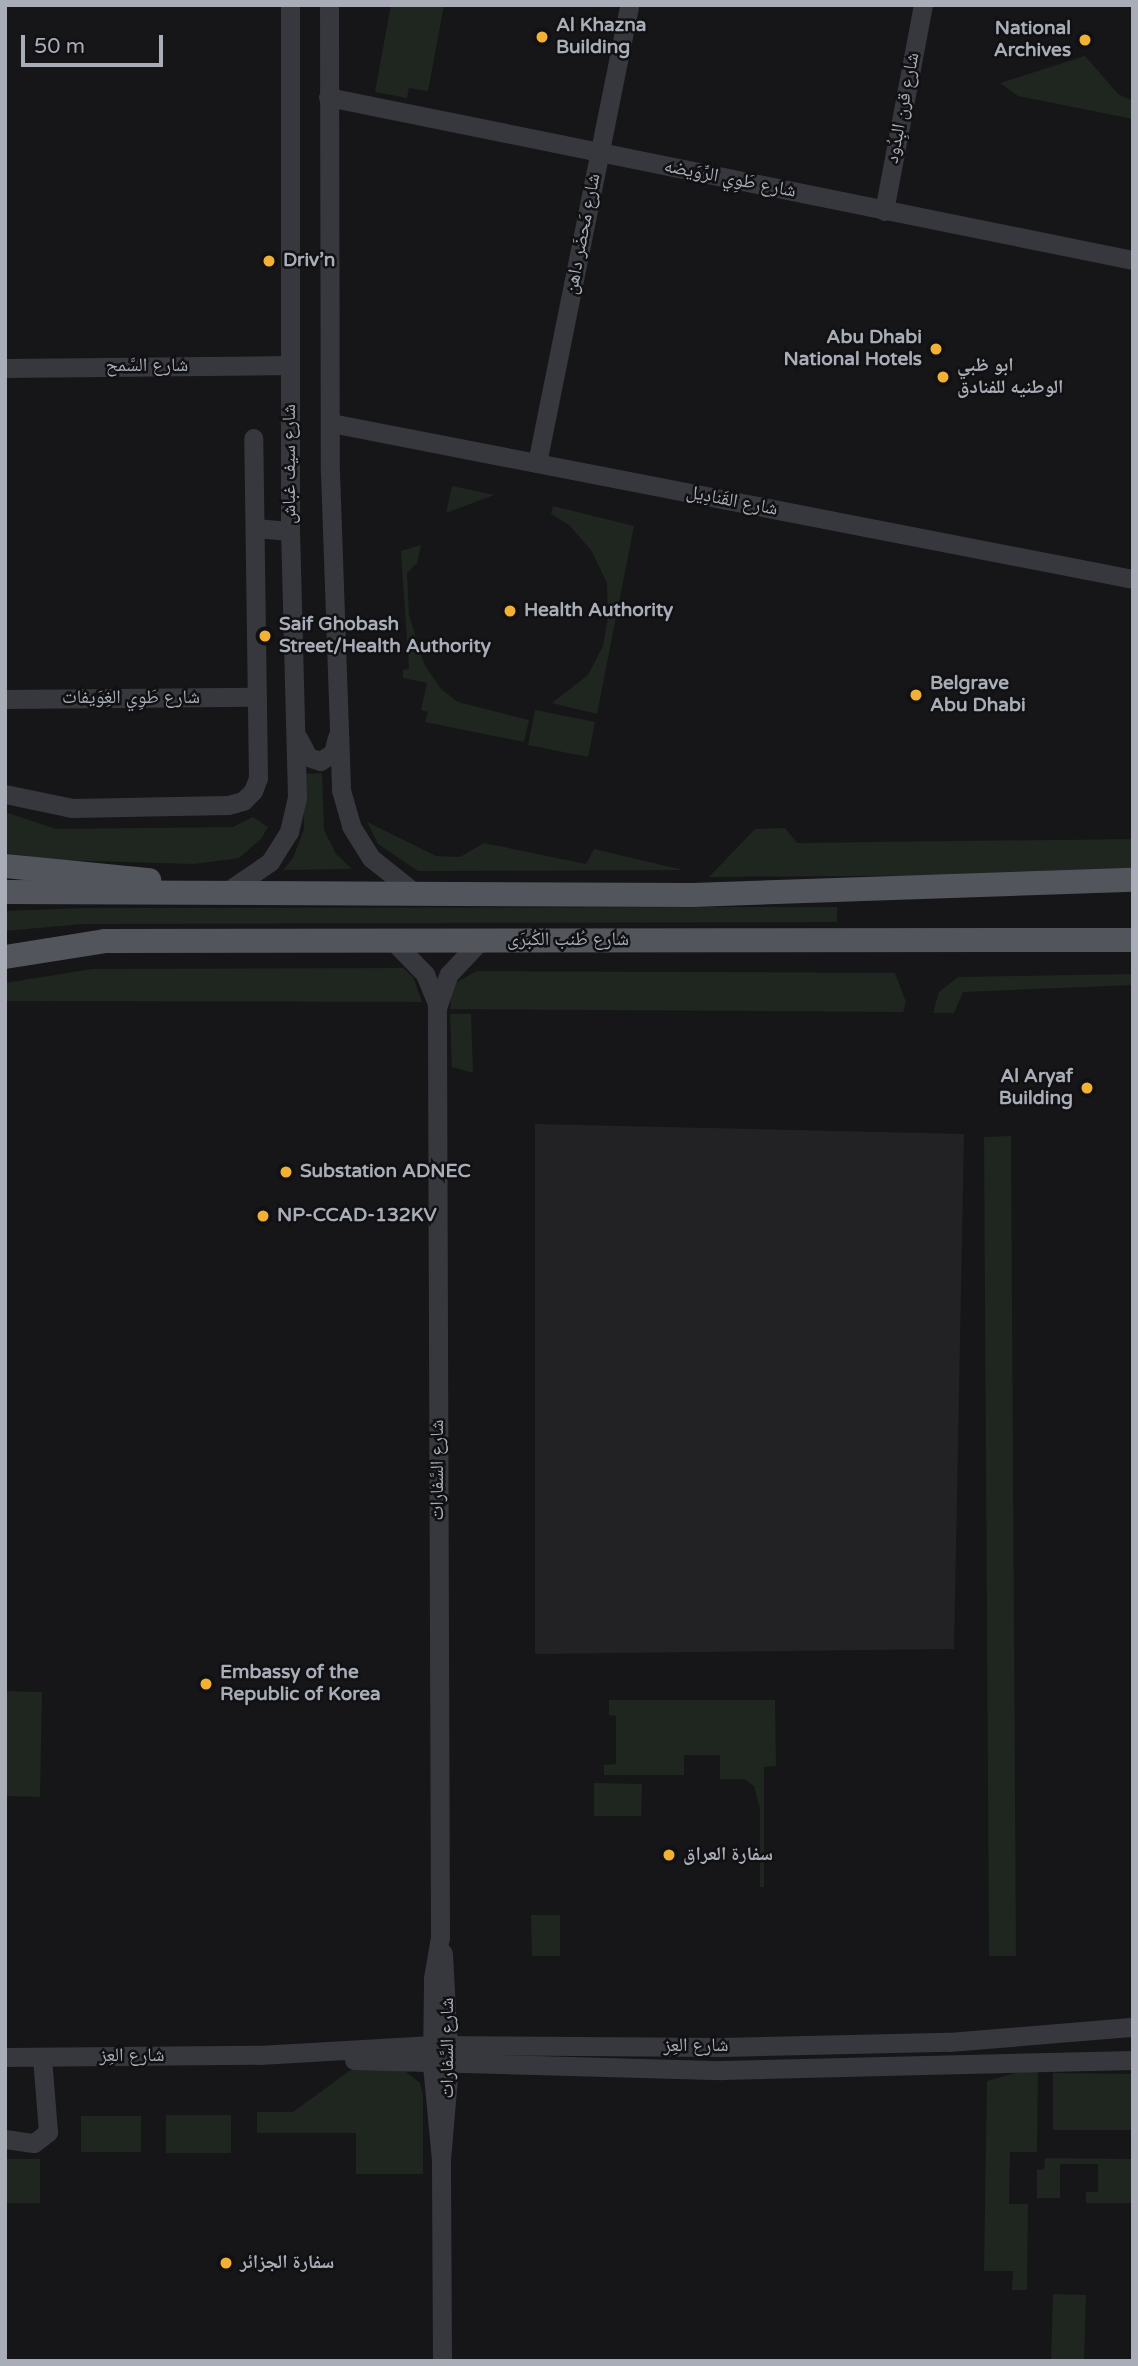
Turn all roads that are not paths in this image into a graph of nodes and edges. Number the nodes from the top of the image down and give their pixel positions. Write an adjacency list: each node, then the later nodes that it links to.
1 (290, 5): 9 (street, شارع سيف غباش)
2 (329, 5): 5 (street, شارع سيف غباش)
3 (629, 5): 6 (street, شارع مَحضَر داهن)
4 (923, 5): 7 (street, شارع قرن البِدُود)
5 (328, 97): 6 (street, شارع طَوِي الرِّوَيضه); 11 (street, شارع سيف غباش)
6 (599, 152): 7 (street, شارع طَوِي الرِّوَيضه); 13 (street, شارع مَحضَر داهن)
7 (884, 211): 8 (street, شارع طَوِي الرِّوَيضه)
8 (1133, 260)
9 (289, 365): 10 (street, شارع السَّمح); 14 (street, شارع سيف غباش)
10 (5, 368)
11 (331, 423): 13 (street, شارع القَنادِيل); 20 (street, شارع سيف غباش)
12 (253, 438): 15 (street)
13 (537, 463): 17 (street, شارع القَنادِيل)
14 (290, 503): 15 (street); 16 (street, شارع سيف غباش)
15 (254, 519): 16 (street); 18 (street)
16 (290, 531): 21 (street, شارع سيف غباش)
17 (1133, 579)
18 (257, 697): 19 (street, شارع طَوِي الغِوَيفات); 22 (street)
19 (5, 699)
20 (338, 728): 21 (street); 28 (street, شارع سيف غباش)
21 (296, 730): 27 (street, شارع سيف غباش)
22 (5, 794)
23 (5, 866): 26 (main road)
24 (1133, 880): 28 (main road)
25 (5, 892): 26 (main road)
26 (186, 892): 27 (main road)
27 (226, 892): 28 (main road)
28 (415, 893)
29 (482, 939): 30 (main road, شارع طُنب الكُبرَى); 31 (main road, شارع طُنب الكُبرَى); 33 (street, شارع السَّفارات)
30 (392, 940): 32 (main road, شارع طُنب الكُبرَى); 33 (street, شارع السَّفارات)
31 (1133, 940)
32 (5, 957)
33 (437, 1003): 35 (street, شارع السَّفارات)
34 (1133, 2027): 35 (street, شارع العِز)
35 (441, 2045): 36 (street, شارع العِز); 40 (street, شارع السَّفارات)
36 (259, 2055): 38 (street, شارع العِز); 40 (street, شارع العِز)
37 (5, 2057): 38 (street, شارع العِز)
38 (42, 2057): 41 (street)
39 (1133, 2060): 40 (street, شارع العِز)
40 (441, 2065): 42 (street, شارع السَّفارات)
41 (8, 2138)
42 (442, 2361)

